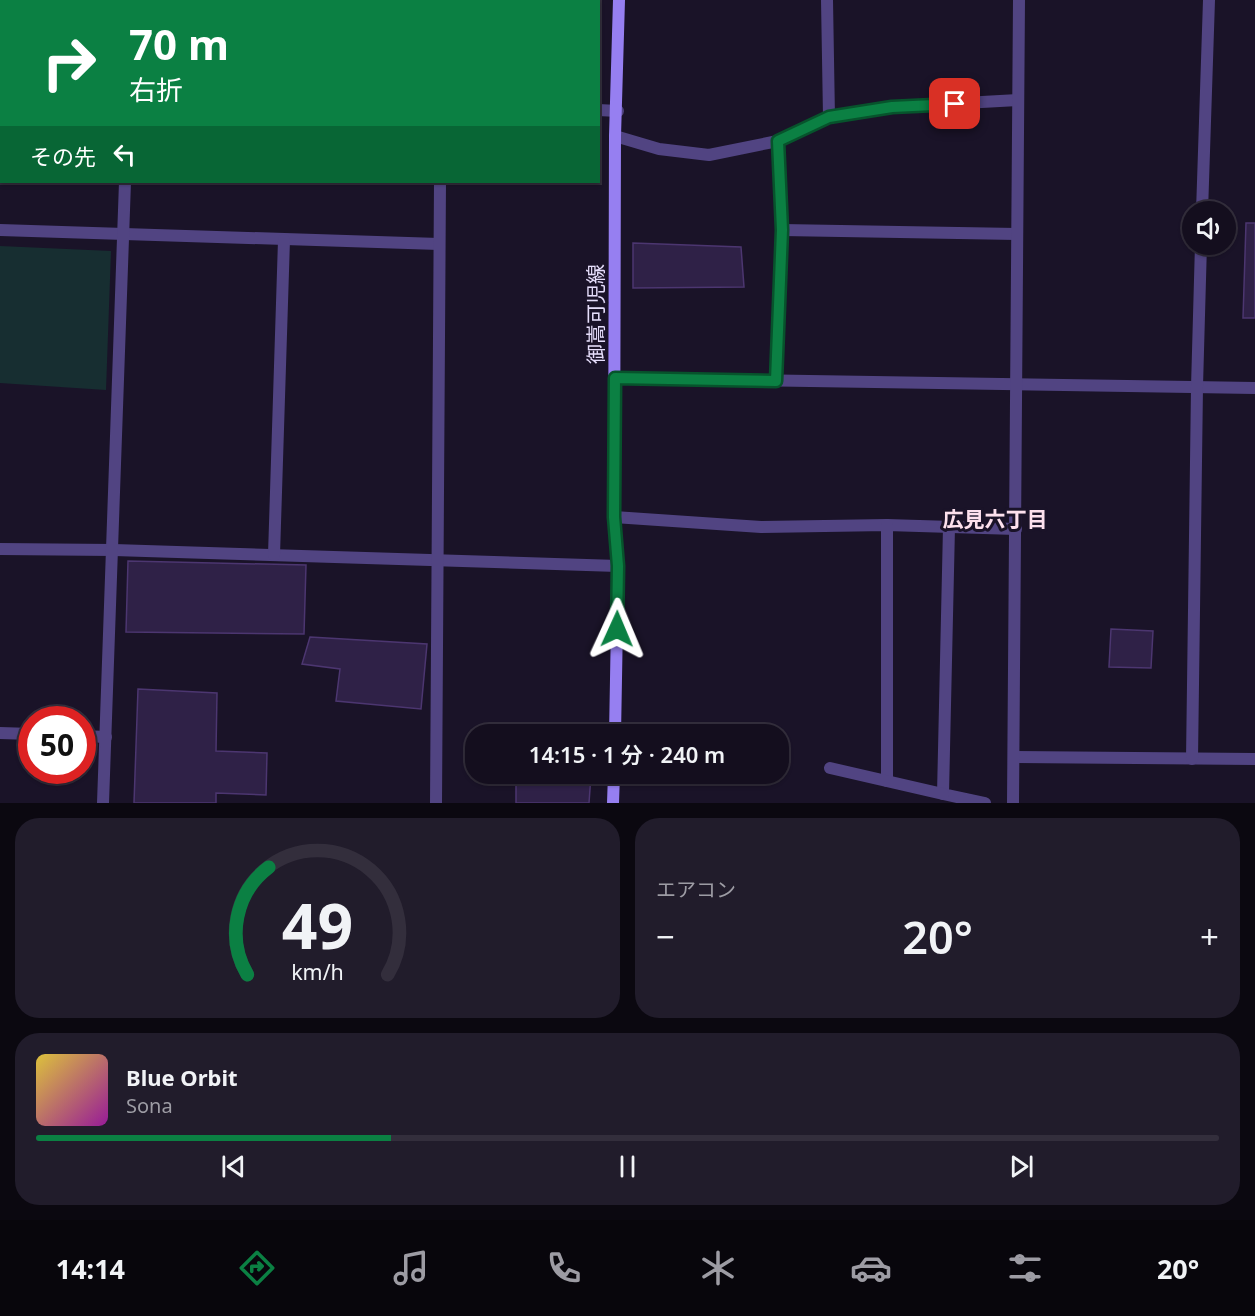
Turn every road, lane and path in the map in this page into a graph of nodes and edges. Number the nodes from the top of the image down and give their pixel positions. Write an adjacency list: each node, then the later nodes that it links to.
1 (619, 0): 7 (main road, 御嵩可児線)
2 (827, 0): 8 (street)
3 (1019, 0): 5 (street)
4 (1209, 0): 13 (street)
5 (1018, 100): 8 (street); 17 (street)
6 (600, 110): 7 (street)
7 (618, 111): 9 (main road, 御嵩可児線)
8 (829, 117): 10 (street)
9 (615, 136): 10 (street); 21 (main road, 御嵩可児線)
10 (778, 141): 15 (street)
11 (125, 183): 16 (street)
12 (440, 183): 19 (street)
13 (1202, 201)
14 (0, 230): 16 (street)
15 (782, 230): 17 (street); 22 (street)
16 (123, 234): 18 (street); 31 (street)
17 (1017, 234): 23 (street)
18 (284, 240): 19 (street); 32 (street)
19 (439, 244): 33 (street)
20 (1201, 255): 24 (street)
21 (615, 378): 22 (street); 26 (main road, 御嵩可児線)
22 (776, 381): 23 (street)
23 (1017, 386): 24 (street); 29 (street)
24 (1197, 387): 25 (street); 41 (street)
25 (1255, 388)
26 (614, 517): 27 (street); 34 (main road, 御嵩可児線)
27 (887, 525): 28 (street); 44 (street)
28 (949, 527): 29 (street); 46 (street)
29 (1016, 529): 40 (street)
30 (0, 549): 31 (street)
31 (114, 550): 32 (street); 39 (street)
32 (274, 555): 33 (street)
33 (438, 562): 34 (street); 48 (street)
34 (618, 566): 35 (main road, 御嵩可児線)
35 (615, 724)
36 (0, 733): 37 (street)
37 (18, 734)
38 (96, 737): 39 (street)
39 (106, 737): 47 (street)
40 (1014, 757): 41 (street); 51 (street)
41 (1192, 759): 42 (street)
42 (1255, 759)
43 (830, 768): 44 (street)
44 (887, 781): 46 (street)
45 (614, 784): 49 (main road)
46 (943, 794): 50 (street)
47 (103, 803)
48 (436, 803)
49 (614, 803)
50 (985, 803)
51 (1013, 803)

